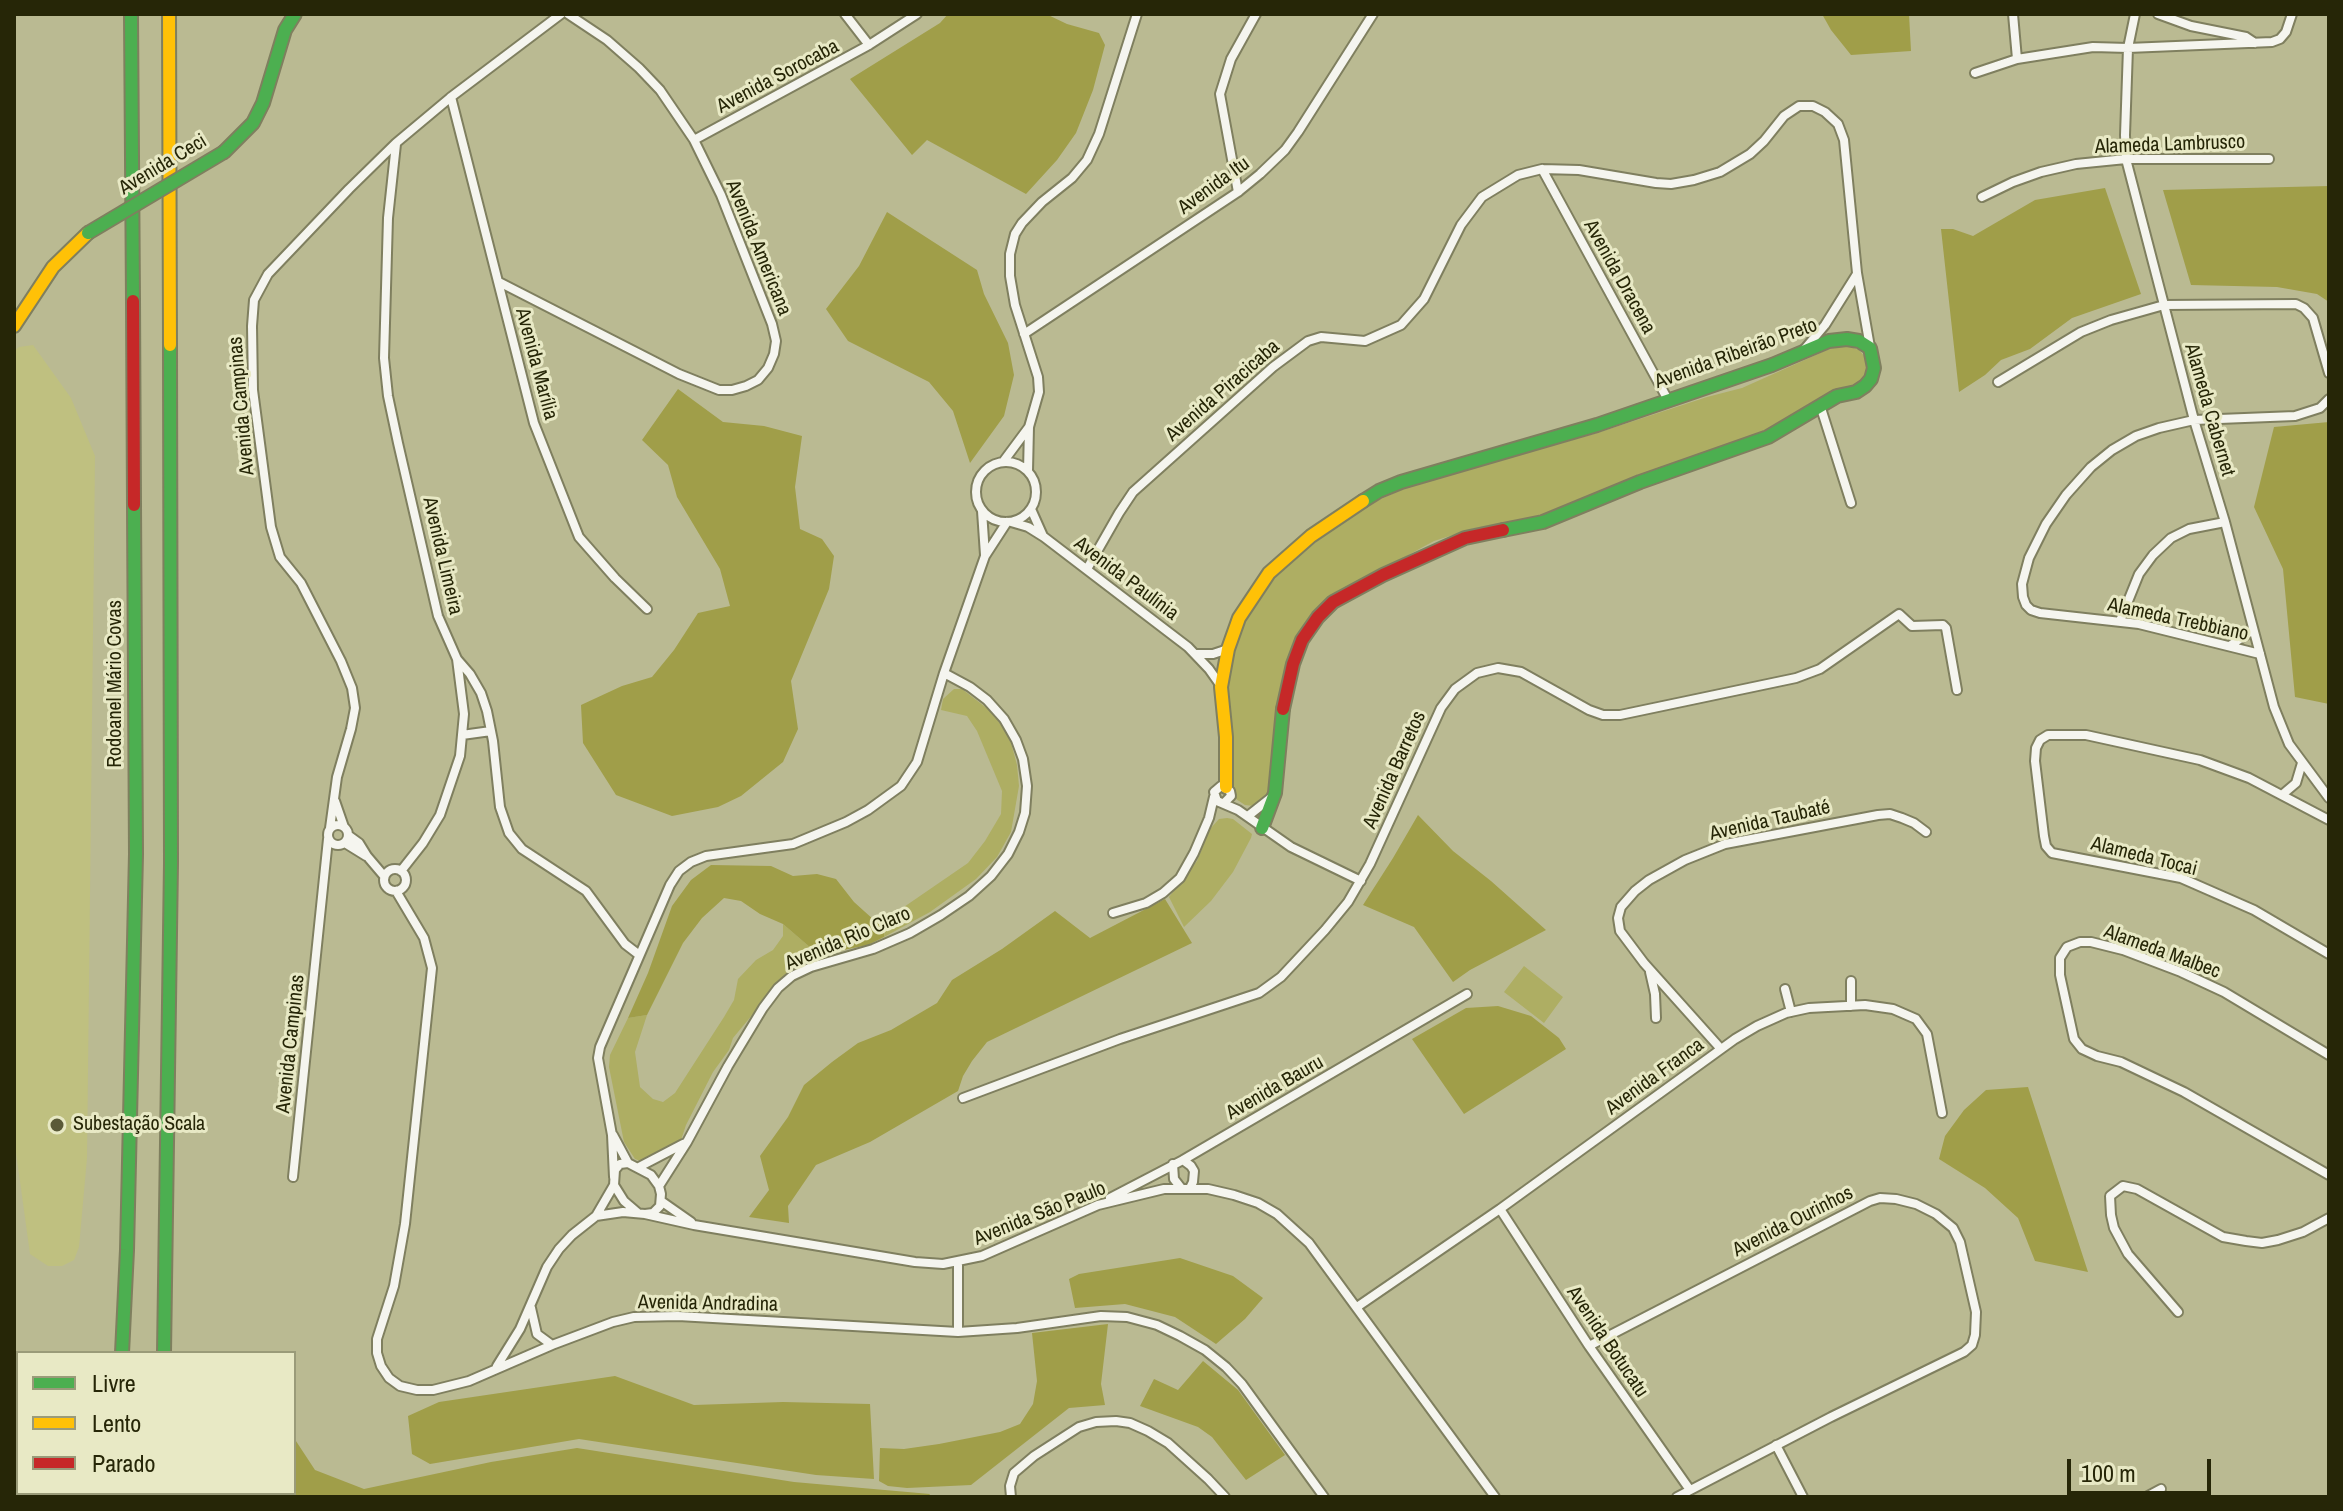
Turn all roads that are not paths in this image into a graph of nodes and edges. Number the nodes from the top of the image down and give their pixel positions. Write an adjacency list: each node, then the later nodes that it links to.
1 (131, 14): 119 (main road, Rodoanel Mário Covas)
2 (169, 14): 120 (main road)
3 (295, 14): 30 (main road, Avenida Ceci, bridge)
4 (845, 14): 15 (street)
5 (917, 14): 15 (street, Avenida Sorocaba)
6 (1137, 14): 31 (street)
7 (1256, 14): 25 (street)
8 (1373, 14): 25 (street, Avenida Itu)
9 (2013, 14): 17 (street)
10 (2135, 14): 16 (street, Alameda Cabernet)
11 (2158, 14): 14 (street)
12 (2292, 14): 14 (street)
13 (571, 15): 19 (street, Avenida Campinas); 20 (street, Avenida Americana)
14 (2256, 44): 16 (street)
15 (869, 45): 20 (street, Avenida Sorocaba)
16 (2128, 48): 17 (street); 22 (street, Alameda Cabernet)
17 (2017, 59): 18 (street)
18 (1975, 73)
19 (451, 97): 21 (street, Avenida Campinas); 28 (street, Avenida Marília)
20 (694, 140): 28 (street, Avenida Americana)
21 (396, 143): 58 (street, Avenida Limeira); 68 (street, Avenida Campinas)
22 (2126, 159): 23 (street, Alameda Lambrusco); 26 (street, Alameda Lambrusco); 29 (street, Alameda Cabernet)
23 (2269, 159)
24 (1542, 169): 27 (street, Avenida Piracicaba); 37 (street, Avenida Dracena); 50 (street, Avenida Piracicaba)
25 (1238, 192): 31 (street, Avenida Itu)
26 (1982, 197)
27 (1857, 273): 32 (street, Avenida Piracicaba); 33 (street)
28 (499, 282): 51 (street, Avenida Marília)
29 (2164, 305): 34 (street); 35 (street); 39 (street, Alameda Cabernet)
30 (14, 326)
31 (1024, 334): 40 (street)
32 (1870, 348): 33 (main road, Avenida Ribeirão Preto); 38 (main road)
33 (1800, 353): 37 (main road, Avenida Ribeirão Preto)
34 (2329, 373)
35 (1998, 382)
36 (2329, 399): 39 (street, Alameda Trebbiano)
37 (1668, 400): 56 (main road, Avenida Ribeirão Preto)
38 (1820, 405): 43 (street); 65 (main road)
39 (2194, 420): 47 (street, Alameda Cabernet); 52 (street, Alameda Trebbiano)
40 (1029, 427): 41 (street); 42 (street)
41 (1003, 462): 42 (street); 45 (street)
42 (1028, 471): 44 (street)
43 (1851, 503)
44 (1031, 509): 46 (street); 48 (street, Avenida Paulínia)
45 (982, 511): 46 (street); 49 (street)
46 (1009, 522): 48 (street, Avenida Paulínia); 49 (street)
47 (2225, 522): 52 (street); 53 (street, Alameda Cabernet)
48 (1044, 537): 50 (street, Avenida Paulínia)
49 (985, 556): 59 (street)
50 (1087, 569): 55 (street, Avenida Paulínia)
51 (647, 609)
52 (2120, 621): 54 (street, Alameda Trebbiano)
53 (2253, 630): 54 (street); 57 (street, Alameda Cabernet)
54 (2231, 645): 57 (street, Alameda Trebbiano)
55 (1188, 647): 56 (street, Avenida Paulínia); 60 (street, Avenida Paulínia)
56 (1228, 649): 60 (main road, Avenida Ribeirão Preto)
57 (2260, 654): 64 (street, Alameda Cabernet)
58 (457, 659): 62 (street, Avenida Limeira); 63 (street)
59 (944, 673): 81 (street); 95 (street, Avenida Rio Claro)
60 (1221, 687): 67 (main road, Avenida Ribeirão Preto)
61 (1957, 690): 78 (street, Avenida Barretos)
62 (491, 731): 63 (street); 81 (street, Avenida Limeira)
63 (462, 735): 76 (street)
64 (2302, 763): 66 (street); 69 (street, Alameda Cabernet)
65 (1275, 793): 70 (street); 73 (main road)
66 (2283, 794): 71 (street); 82 (street, Alameda Tocai)
67 (1222, 796): 70 (street); 80 (street)
68 (334, 797): 72 (street, Avenida Campinas); 75 (street, Avenida Campinas)
69 (2329, 798)
70 (1248, 816): 73 (street)
71 (2329, 820)
72 (330, 828): 75 (street, Avenida Campinas); 75 (street)
73 (1262, 828): 78 (street)
74 (1926, 832): 83 (street, Avenida Taubaté)
75 (340, 838): 77 (street); 101 (street, Avenida Campinas)
76 (401, 871): 77 (street); 79 (street)
77 (384, 876): 79 (street)
78 (1361, 881): 92 (street, Avenida Barretos)
79 (396, 891): 121 (street, Avenida Andradina)
80 (1113, 913)
81 (638, 954): 94 (street)
82 (2329, 954)
83 (1650, 970): 89 (street); 90 (street, Avenida Taubaté)
84 (1851, 981): 87 (street)
85 (1785, 989): 88 (street)
86 (1467, 994): 96 (street, Avenida Bauru)
87 (1851, 1006): 88 (street, Avenida Franca); 93 (street, Avenida Franca)
88 (1791, 1012): 90 (street, Avenida Franca)
89 (1656, 1018)
90 (1721, 1049): 107 (street, Avenida Franca)
91 (2329, 1055): 100 (street, Alameda Malbec)
92 (963, 1098)
93 (1942, 1113)
94 (612, 1135): 97 (street); 102 (street)
95 (687, 1142): 99 (street); 103 (street, Avenida Rio Claro)
96 (1183, 1160): 98 (street, Avenida Bauru); 104 (street)
97 (628, 1163): 99 (street); 102 (street)
98 (1173, 1164): 104 (street); 106 (street, Avenida Bauru)
99 (639, 1167): 103 (street)
100 (2329, 1175)
101 (293, 1177)
102 (614, 1181): 108 (street); 109 (street)
103 (659, 1186): 105 (street)
104 (1185, 1188): 106 (street, Avenida São Paulo); 114 (street, Avenida São Paulo)
105 (661, 1201): 108 (street); 111 (street, Avenida São Paulo)
106 (1098, 1205): 112 (street, Avenida São Paulo)
107 (1500, 1209): 114 (street, Avenida Franca); 118 (street, Avenida Botucatu)
108 (641, 1214): 109 (street); 111 (street, Avenida São Paulo)
109 (596, 1216): 113 (street)
110 (2328, 1218): 115 (street)
111 (694, 1225): 112 (street, Avenida São Paulo)
112 (958, 1262): 116 (street)
113 (531, 1307): 117 (street); 121 (street)
114 (1357, 1307): 128 (street, Avenida São Paulo)
115 (2178, 1312)
116 (958, 1332): 117 (street, Avenida Andradina); 127 (street, Avenida Andradina)
117 (552, 1345): 121 (street, Avenida Andradina)
118 (1589, 1346): 122 (street, Avenida Ourinhos); 124 (street, Avenida Botucatu)
119 (122, 1351)
120 (164, 1351)
121 (496, 1367)
122 (1776, 1445): 124 (street, Avenida Ourinhos); 130 (street)
123 (2161, 1489): 131 (street)
124 (1690, 1490): 129 (street, Avenida Ourinhos)
125 (1011, 1497): 126 (street)
126 (1225, 1497)
127 (1324, 1497)
128 (1495, 1497)
129 (1677, 1497)
130 (1803, 1497)
131 (2146, 1497)

